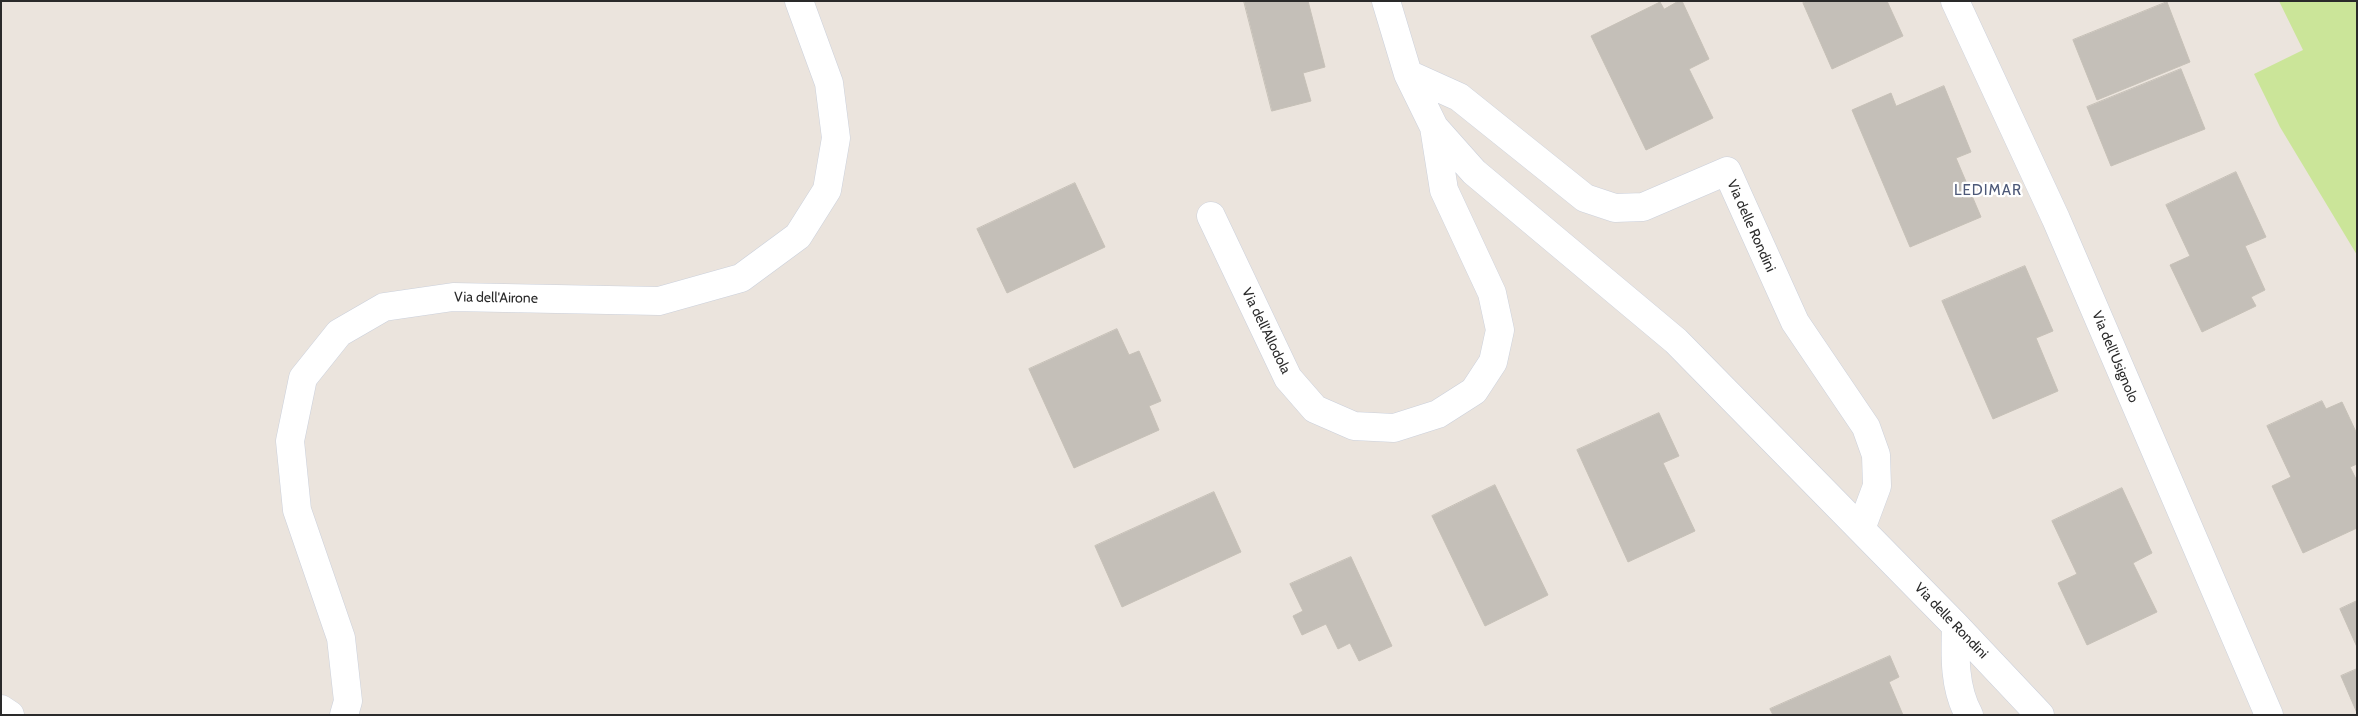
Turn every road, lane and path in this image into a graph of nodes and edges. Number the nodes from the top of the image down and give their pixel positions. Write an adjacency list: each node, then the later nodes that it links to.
1 (799, 1): 11 (street, Via dell'Airone)
2 (1386, 1): 4 (street, Via delle Rondini)
3 (1955, 1): 14 (street, Via dell'Usignolo)
4 (1408, 74): 5 (street, Via delle Rondini); 7 (street, Via delle Rondini)
5 (1434, 127): 6 (street, Via dell'Allodola); 7 (street, Via delle Rondini)
6 (1211, 216)
7 (1861, 529): 8 (street, Via delle Rondini)
8 (1956, 626): 12 (street); 13 (street, Via delle Rondini)
9 (1, 709): 10 (street)
10 (10, 715)
11 (344, 715)
12 (1969, 715)
13 (2040, 715)
14 (2269, 715)

